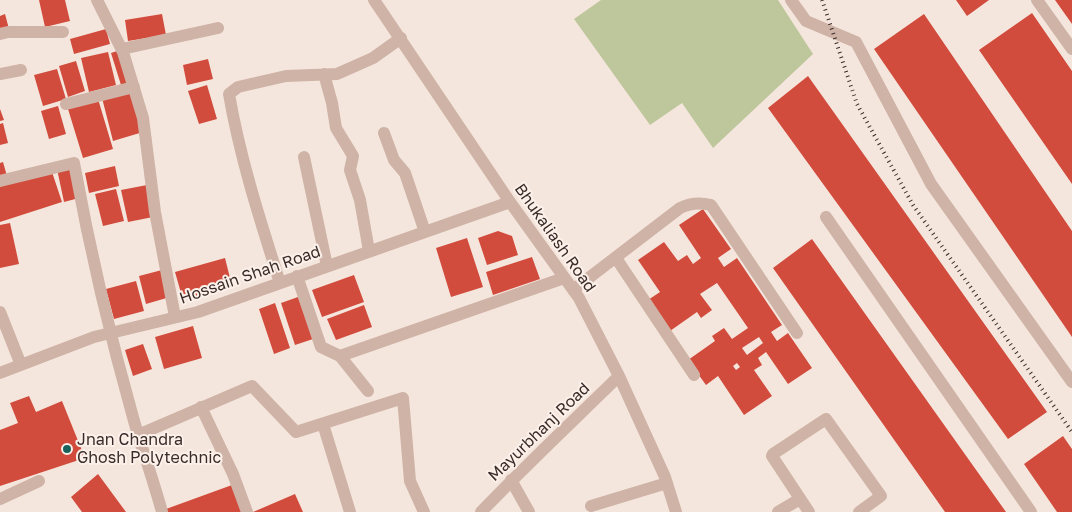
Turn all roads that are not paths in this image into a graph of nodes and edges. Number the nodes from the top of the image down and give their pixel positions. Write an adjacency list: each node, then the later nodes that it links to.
1 (97, 0): 9 (street)
2 (374, 0): 8 (street, Bhukaliash Road)
3 (791, 0): 38 (street)
4 (1037, 0): 10 (street)
5 (218, 28): 9 (street)
6 (63, 32): 7 (street)
7 (0, 34)
8 (401, 38): 13 (street); 19 (street, Bhukaliash Road)
9 (122, 49): 14 (street)
10 (1072, 49)
11 (21, 70): 12 (street)
12 (0, 74)
13 (324, 74): 22 (street); 27 (street)
14 (134, 87): 15 (street); 30 (street)
15 (66, 104)
16 (384, 133): 21 (street)
17 (304, 157): 24 (street)
18 (0, 181): 32 (street)
19 (510, 202): 21 (street, Hossain Shah Road); 26 (street, Bhukaliash Road)
20 (826, 217): 59 (street)
21 (425, 232): 22 (street, Hossain Shah Road)
22 (370, 251): 24 (street, Hossain Shah Road)
23 (616, 258): 28 (street); 31 (street); 36 (street)
24 (327, 266): 25 (street, Hossain Shah Road)
25 (297, 276): 27 (street, Hossain Shah Road); 33 (street)
26 (564, 278): 28 (street, Bhukaliash Road); 33 (street)
27 (280, 283): 30 (street, Hossain Shah Road)
28 (573, 290): 37 (street, Bhukaliash Road)
29 (0, 312): 34 (street)
30 (175, 317): 32 (street, Hossain Shah Road)
31 (797, 333)
32 (110, 334): 34 (street, Hossain Shah Road); 42 (street)
33 (340, 356): 39 (street)
34 (21, 365): 35 (street, Hossain Shah Road)
35 (0, 373)
36 (694, 375)
37 (619, 376): 43 (street, Mayurbhanj Road); 45 (street, Bhukaliash Road)
38 (1072, 382)
39 (368, 390)
40 (202, 407): 41 (street); 42 (street); 50 (street)
41 (323, 424): 51 (street); 52 (street)
42 (138, 435): 49 (street)
43 (511, 480): 53 (street, Mayurbhanj Road); 54 (street)
44 (39, 481): 46 (street)
45 (667, 483): 48 (street); 55 (street, Bhukaliash Road)
46 (0, 499)
47 (800, 499): 56 (street); 57 (street); 58 (street)
48 (590, 506)
49 (162, 512)
50 (247, 512)
51 (350, 512)
52 (424, 512)
53 (481, 512)
54 (529, 512)
55 (676, 512)
56 (778, 512)
57 (809, 512)
58 (859, 512)
59 (1031, 512)

